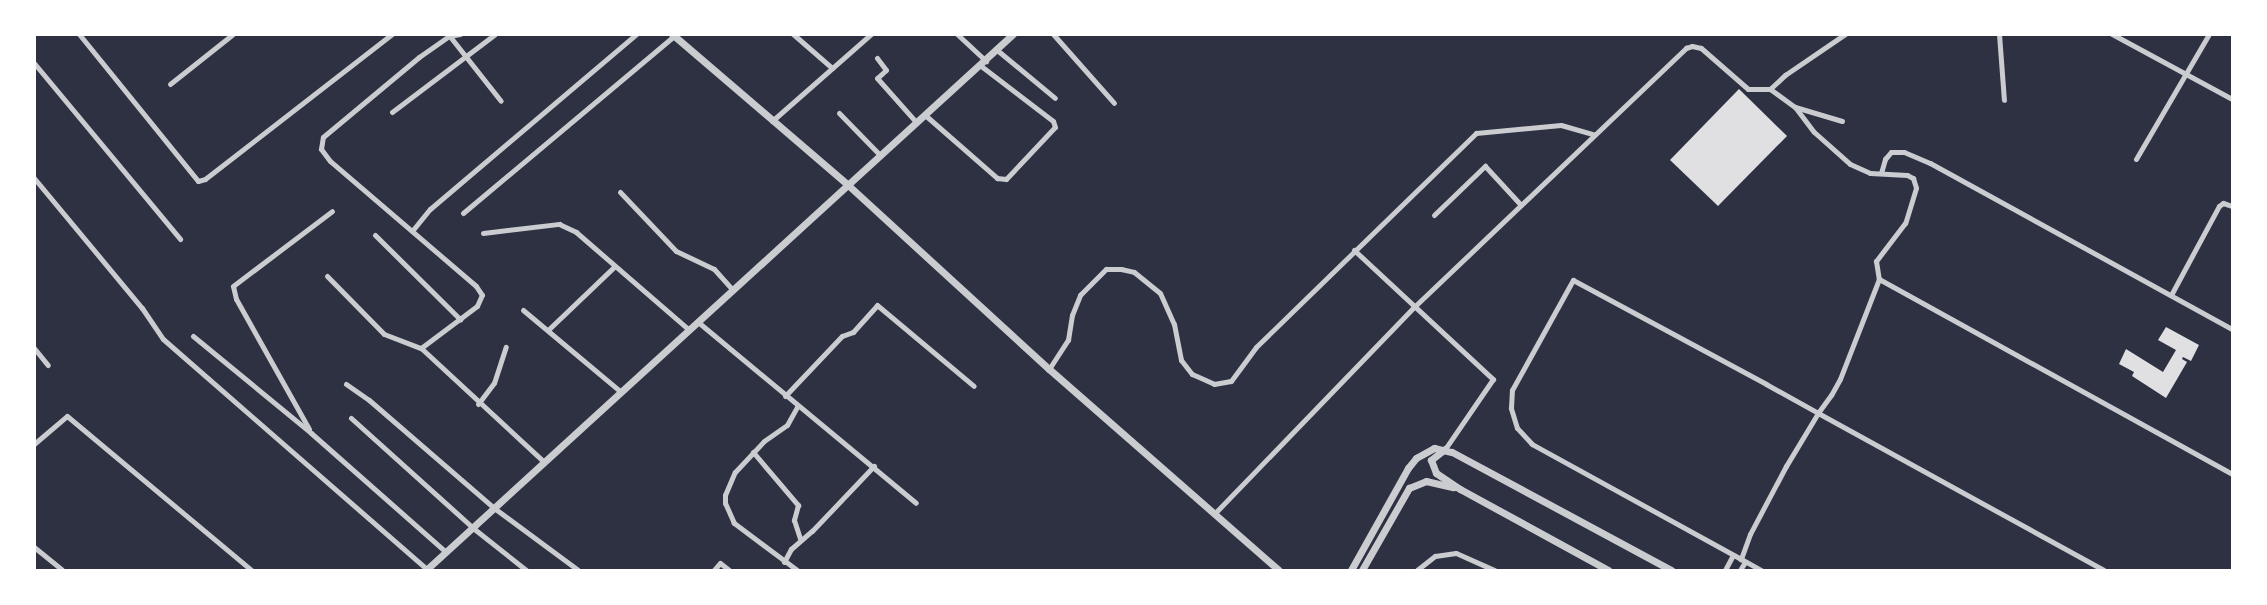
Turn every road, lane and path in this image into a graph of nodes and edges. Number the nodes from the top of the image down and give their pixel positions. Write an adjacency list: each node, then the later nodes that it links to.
1 (79, 34): 3 (street)
2 (233, 34): 26 (street)
3 (392, 34)
4 (460, 34): 16 (street)
5 (495, 34): 20 (street)
6 (636, 34): 52 (street)
7 (793, 34): 24 (street)
8 (871, 34): 18 (street)
9 (957, 34): 23 (street)
10 (1013, 34): 19 (street)
11 (1053, 34): 32 (street)
12 (1845, 34): 27 (street)
13 (1999, 34): 30 (street)
14 (2112, 34): 25 (street)
15 (2209, 34): 25 (street)
16 (448, 35): 20 (street); 52 (street)
17 (673, 35): 37 (street); 50 (street)
18 (863, 37): 24 (street)
19 (998, 50): 23 (street); 28 (street)
20 (466, 56): 31 (street); 34 (street)
21 (876, 58): 39 (street)
22 (34, 63): 55 (street)
23 (983, 63): 36 (street); 36 (street)
24 (832, 68): 37 (street)
25 (2186, 73): 29 (street); 42 (street)
26 (170, 84)
27 (1770, 89): 33 (street); 40 (street)
28 (1055, 98)
29 (2232, 99)
30 (2004, 100)
31 (501, 101)
32 (1114, 103)
33 (1795, 107): 38 (street); 43 (street)
34 (392, 112)
35 (839, 113): 41 (street)
36 (925, 115): 39 (street)
37 (772, 121): 45 (street)
38 (1842, 121)
39 (916, 123): 41 (street)
40 (1593, 134): 47 (street); 56 (street)
41 (880, 155): 45 (street)
42 (2136, 159)
43 (1881, 173): 59 (street); 61 (street)
44 (34, 178): 103 (street)
45 (848, 185): 60 (street); 74 (street)
46 (620, 192): 60 (street)
47 (1521, 205): 51 (street); 62 (street)
48 (2232, 206): 61 (street)
49 (332, 211): 83 (street)
50 (463, 213)
51 (1434, 215)
52 (412, 231): 64 (street)
53 (483, 233): 57 (street)
54 (375, 235): 64 (street)
55 (180, 239)
56 (1354, 250): 62 (street); 74 (street)
57 (615, 266): 66 (street); 68 (street)
58 (327, 276): 72 (street)
59 (1879, 279): 81 (street); 89 (street)
60 (733, 290): 65 (street)
61 (2171, 295): 67 (street)
62 (1414, 307): 85 (street); 93 (street)
63 (523, 310): 66 (street)
64 (460, 319): 72 (street)
65 (698, 322): 68 (street); 78 (street)
66 (549, 329): 77 (street)
67 (2232, 329)
68 (689, 330): 77 (street)
69 (193, 336): 83 (street)
70 (506, 347): 79 (street)
71 (34, 348): 73 (street)
72 (421, 348): 79 (street)
73 (48, 365)
74 (1049, 369): 93 (street)
75 (346, 384): 92 (street)
76 (974, 386): 78 (street)
77 (621, 392): 87 (street)
78 (785, 396): 80 (street)
79 (478, 404): 87 (street)
80 (797, 407): 86 (street); 88 (street)
81 (1818, 413): 98 (street); 99 (street); 119 (street)
82 (351, 418): 94 (street)
83 (311, 433): 97 (street)
84 (34, 444): 102 (street)
85 (1445, 449): 90 (street); 110 (street); 115 (street)
86 (753, 452): 95 (street); 100 (street)
87 (544, 462): 92 (street)
88 (874, 466): 91 (street); 95 (street)
89 (2232, 474)
90 (1460, 489): 111 (street); 114 (street)
91 (916, 503)
92 (494, 508): 94 (street); 105 (street)
93 (1215, 513): 109 (street)
94 (473, 528): 97 (street); 104 (street)
95 (800, 539): 100 (street)
96 (34, 547): 101 (street)
97 (446, 552): 103 (street)
98 (1733, 555): 99 (street); 116 (street)
99 (1743, 560): 117 (street); 118 (street)
100 (784, 562): 108 (street)
101 (62, 570)
102 (251, 570)
103 (427, 570)
104 (526, 570)
105 (578, 570)
106 (714, 570): 107 (street)
107 (729, 570)
108 (797, 570)
109 (1279, 570)
110 (1351, 570)
111 (1362, 570)
112 (1417, 570): 113 (street)
113 (1494, 570)
114 (1608, 570)
115 (1671, 570)
116 (1725, 570)
117 (1740, 570)
118 (1761, 570)
119 (2104, 570)

